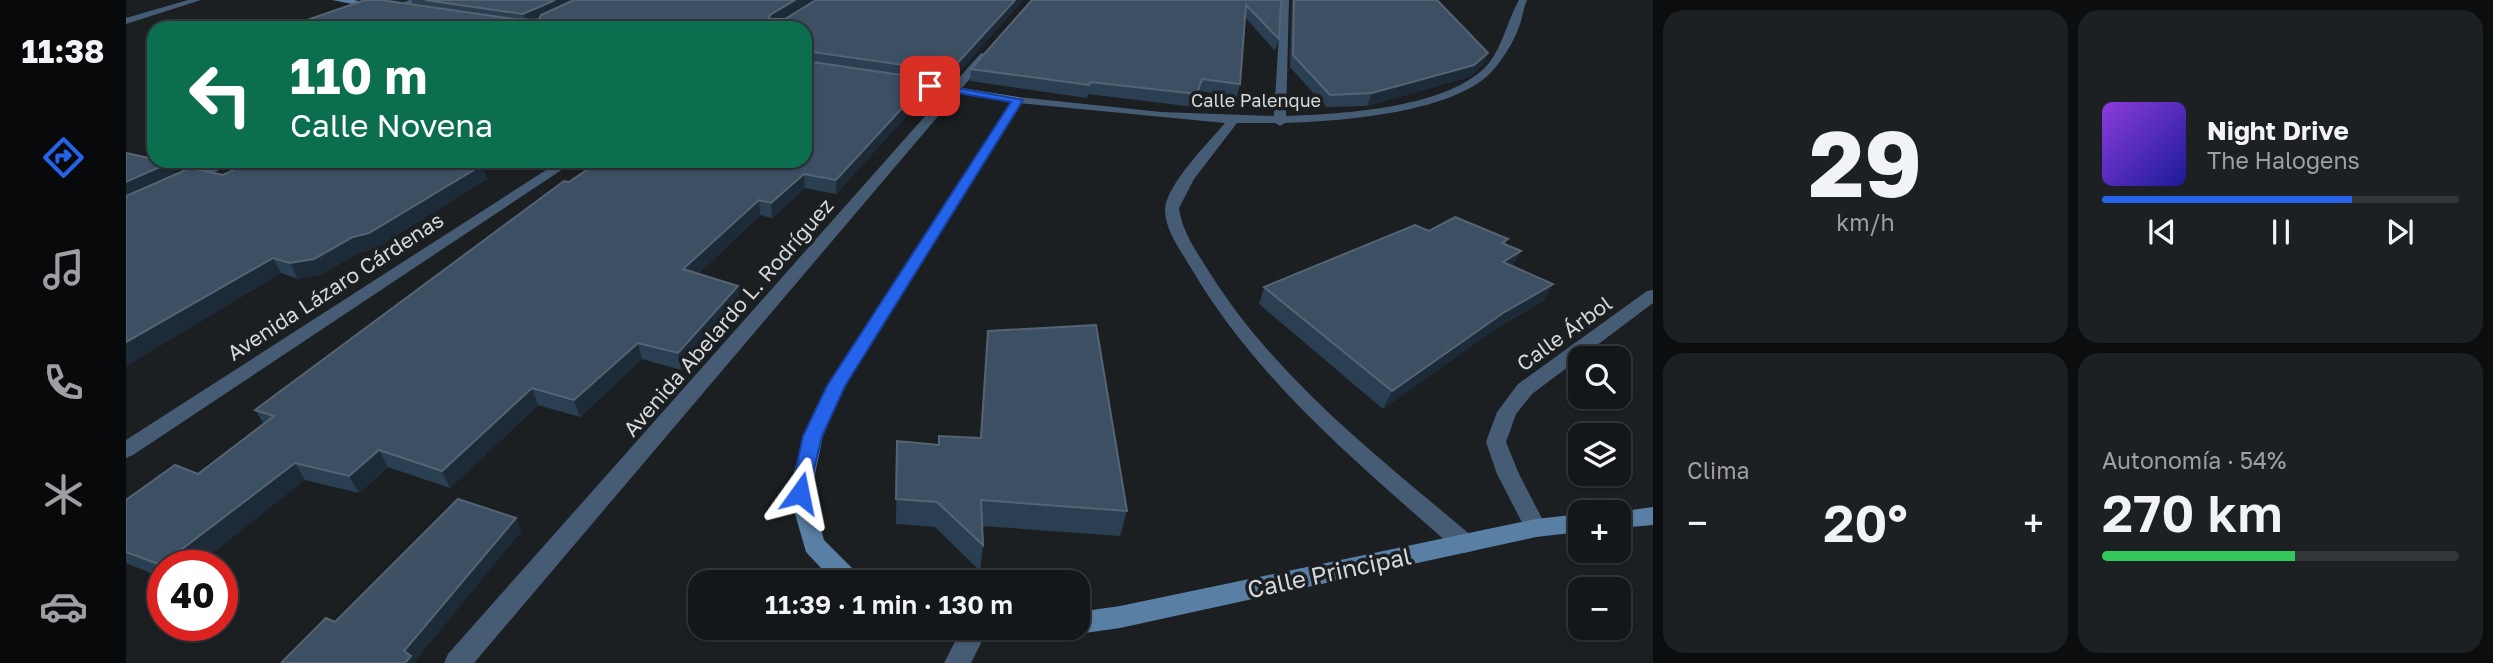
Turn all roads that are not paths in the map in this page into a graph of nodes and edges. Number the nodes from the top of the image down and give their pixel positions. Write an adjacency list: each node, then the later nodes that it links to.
1 (197, 0): 8 (street)
2 (336, 0): 6 (street)
3 (417, 0): 6 (street)
4 (1285, 0): 14 (street)
5 (1523, 0): 14 (street, Calle Palenque)
6 (395, 8): 7 (street)
7 (422, 12)
8 (126, 21)
9 (989, 50): 11 (street, Avenida Abelardo L. Rodríguez)
10 (887, 79): 11 (street)
11 (956, 90): 12 (street); 28 (street, Avenida Abelardo L. Rodríguez)
12 (1018, 100): 13 (street, Calle Palenque); 25 (street)
13 (1232, 121): 14 (street, Calle Palenque); 24 (street)
14 (1280, 122)
15 (215, 168): 17 (street)
16 (558, 168): 19 (street, Avenida Lázaro Cárdenas)
17 (173, 187)
18 (1653, 295): 23 (street, Calle Árbol)
19 (126, 450)
20 (1653, 516): 21 (street)
21 (1631, 518)
22 (1568, 524): 23 (street, Calle Principal)
23 (1536, 528): 24 (street, Calle Principal)
24 (1465, 544): 26 (street, Calle Principal)
25 (838, 570)
26 (1090, 621)
27 (969, 640): 29 (street)
28 (457, 663)
29 (957, 663)

